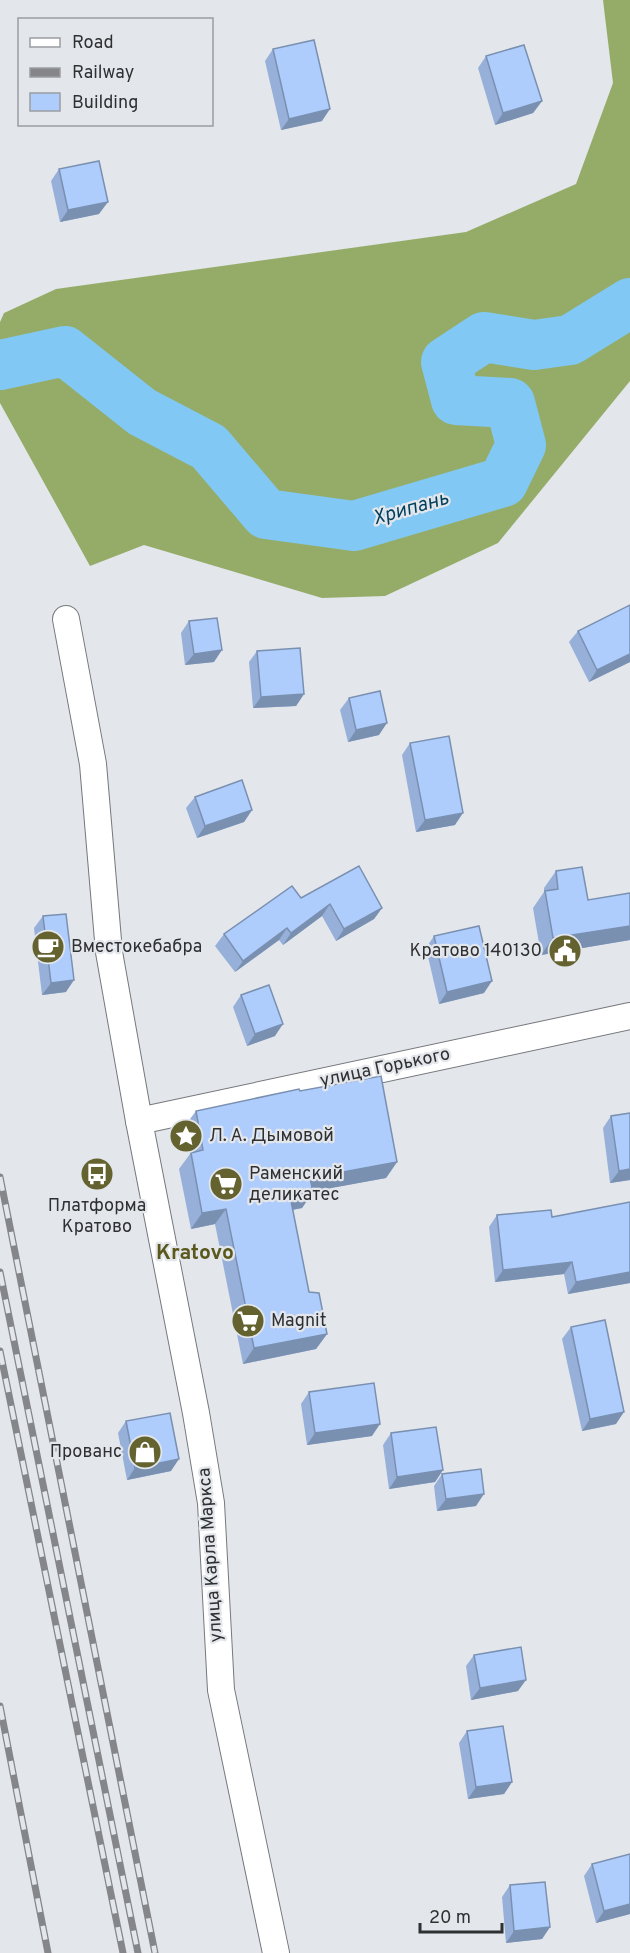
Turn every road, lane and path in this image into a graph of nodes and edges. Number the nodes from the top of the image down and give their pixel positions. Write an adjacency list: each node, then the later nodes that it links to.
1 (66, 619): 3 (street, улица Карла Маркса)
2 (630, 1016): 3 (street, улица Горького)
3 (139, 1121): 4 (street, улица Карла Маркса)
4 (276, 1953)

